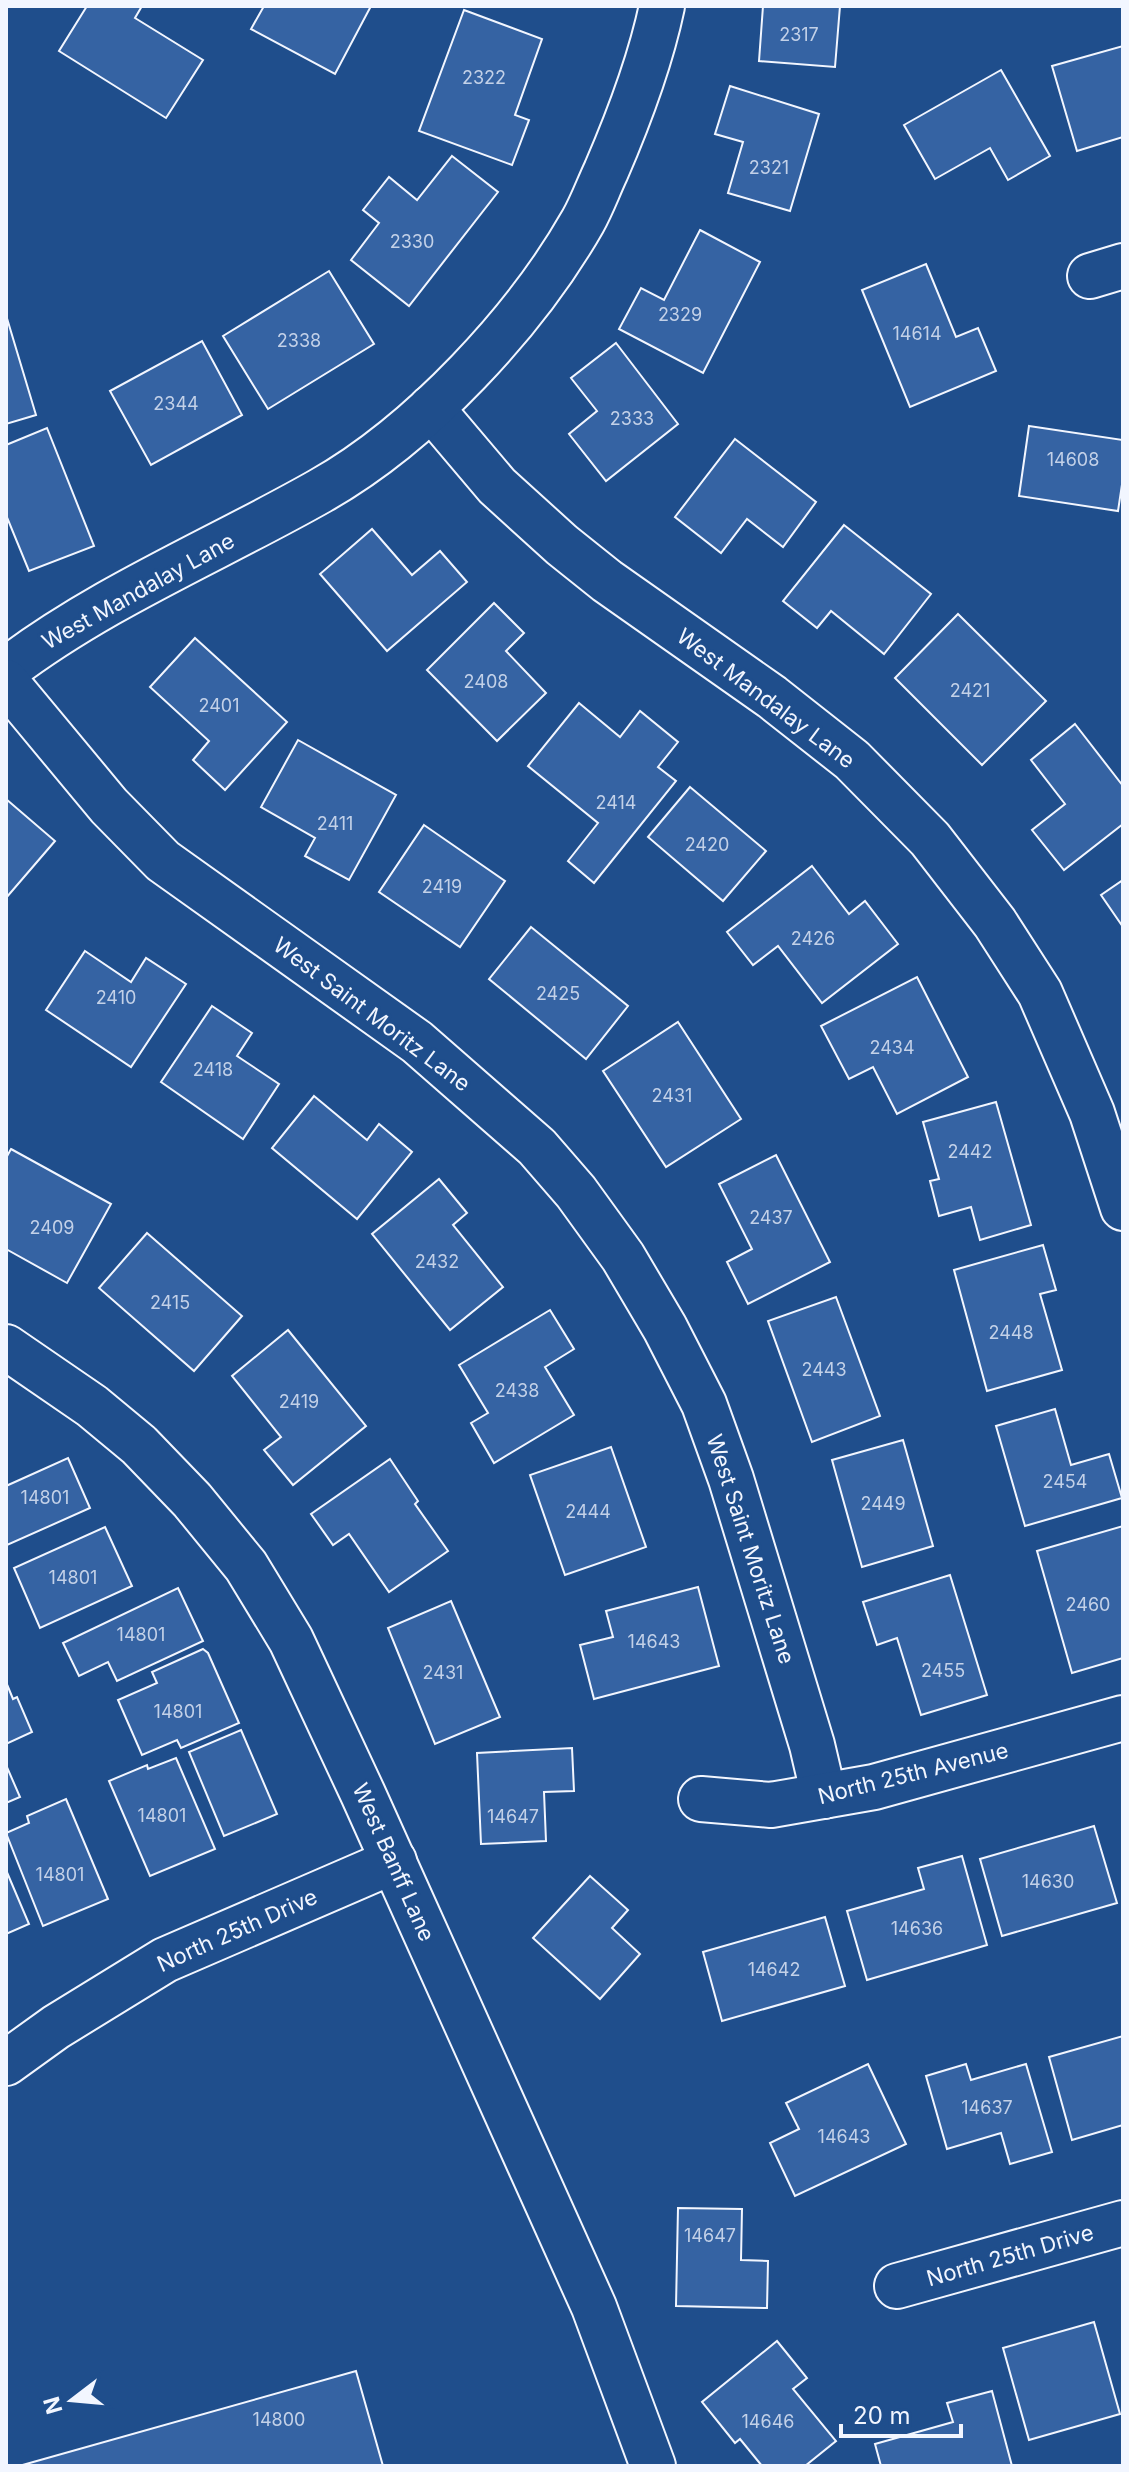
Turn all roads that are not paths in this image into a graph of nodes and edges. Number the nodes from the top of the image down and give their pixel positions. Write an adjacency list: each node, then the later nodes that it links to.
1 (662, 6): 2 (street, West Mandalay Lane)
2 (431, 408): 3 (street, West Mandalay Lane); 5 (street, West Mandalay Lane)
3 (6, 670)
4 (6, 682): 8 (street, West Saint Moritz Lane)
5 (1123, 1208)
6 (6, 1347): 10 (street, West Banff Lane)
7 (1123, 1718): 8 (street, North 25th Avenue)
8 (824, 1796): 9 (street, North 25th Avenue)
9 (701, 1799)
10 (394, 1861): 11 (street, North 25th Drive); 14 (street, West Banff Lane)
11 (6, 2063)
12 (1123, 2223): 13 (street, North 25th Drive)
13 (897, 2286)
14 (653, 2466)

